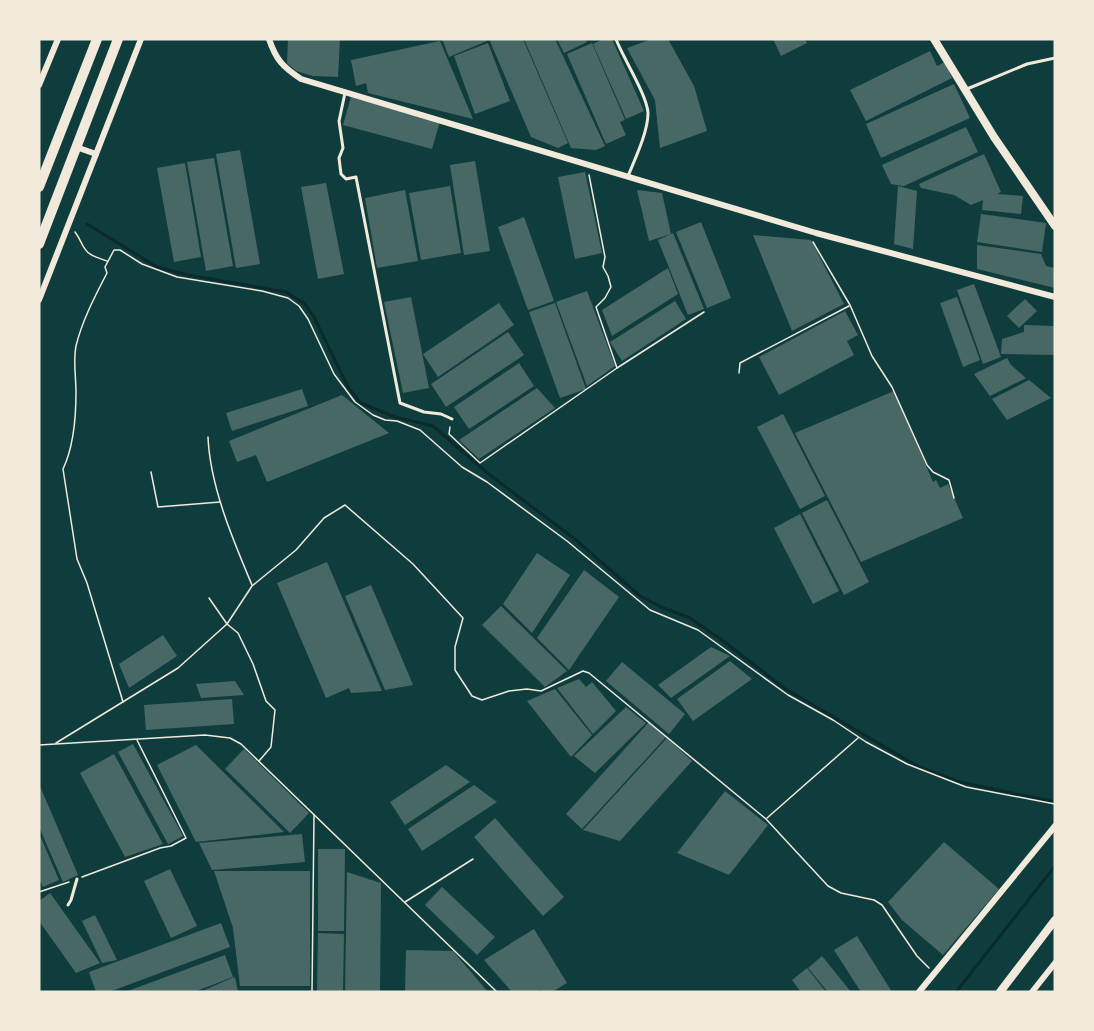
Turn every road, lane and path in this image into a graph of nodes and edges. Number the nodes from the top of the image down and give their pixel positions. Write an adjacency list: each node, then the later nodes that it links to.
1 (58, 39): 9 (street)
2 (97, 39): 16 (highway)
3 (118, 39): 12 (highway)
4 (141, 39): 13 (street)
5 (269, 39): 11 (street)
6 (616, 39): 15 (lane)
7 (934, 39): 10 (street)
8 (1055, 58): 10 (lane)
9 (39, 84)
10 (965, 90): 17 (street)
11 (346, 91): 14 (street); 28 (lane)
12 (76, 147): 13 (street); 20 (highway)
13 (96, 154): 18 (street)
14 (588, 165): 15 (street); 26 (path)
15 (628, 176): 19 (street)
16 (39, 186)
17 (1055, 226)
18 (67, 228): 21 (path); 23 (street)
19 (806, 230): 22 (street); 24 (path)
20 (39, 244)
21 (108, 262): 36 (path); 37 (path)
22 (1055, 297)
23 (39, 300)
24 (850, 305): 27 (path); 31 (path)
25 (705, 312): 26 (path)
26 (617, 368): 28 (path)
27 (739, 373)
28 (452, 419)
29 (208, 437): 32 (path)
30 (151, 472): 32 (path)
31 (954, 498)
32 (221, 502): 33 (path)
33 (252, 586): 35 (path); 44 (path)
34 (209, 598): 35 (path)
35 (227, 624): 36 (path); 41 (path)
36 (123, 702): 39 (path)
37 (859, 738): 42 (path); 44 (path)
38 (137, 739): 39 (path); 41 (path); 47 (path)
39 (56, 743): 40 (path)
40 (39, 745)
41 (259, 761): 43 (path)
42 (1055, 804)
43 (315, 814): 49 (path); 54 (path)
44 (766, 819): 53 (path)
45 (1055, 826): 53 (street)
46 (472, 859): 49 (path)
47 (77, 879): 48 (path); 50 (lane)
48 (39, 892)
49 (404, 902): 55 (path)
50 (68, 906)
51 (1055, 920): 57 (street)
52 (1055, 963): 58 (street)
53 (935, 972): 56 (street)
54 (312, 992)
55 (497, 992)
56 (919, 992)
57 (999, 992)
58 (1032, 992)

